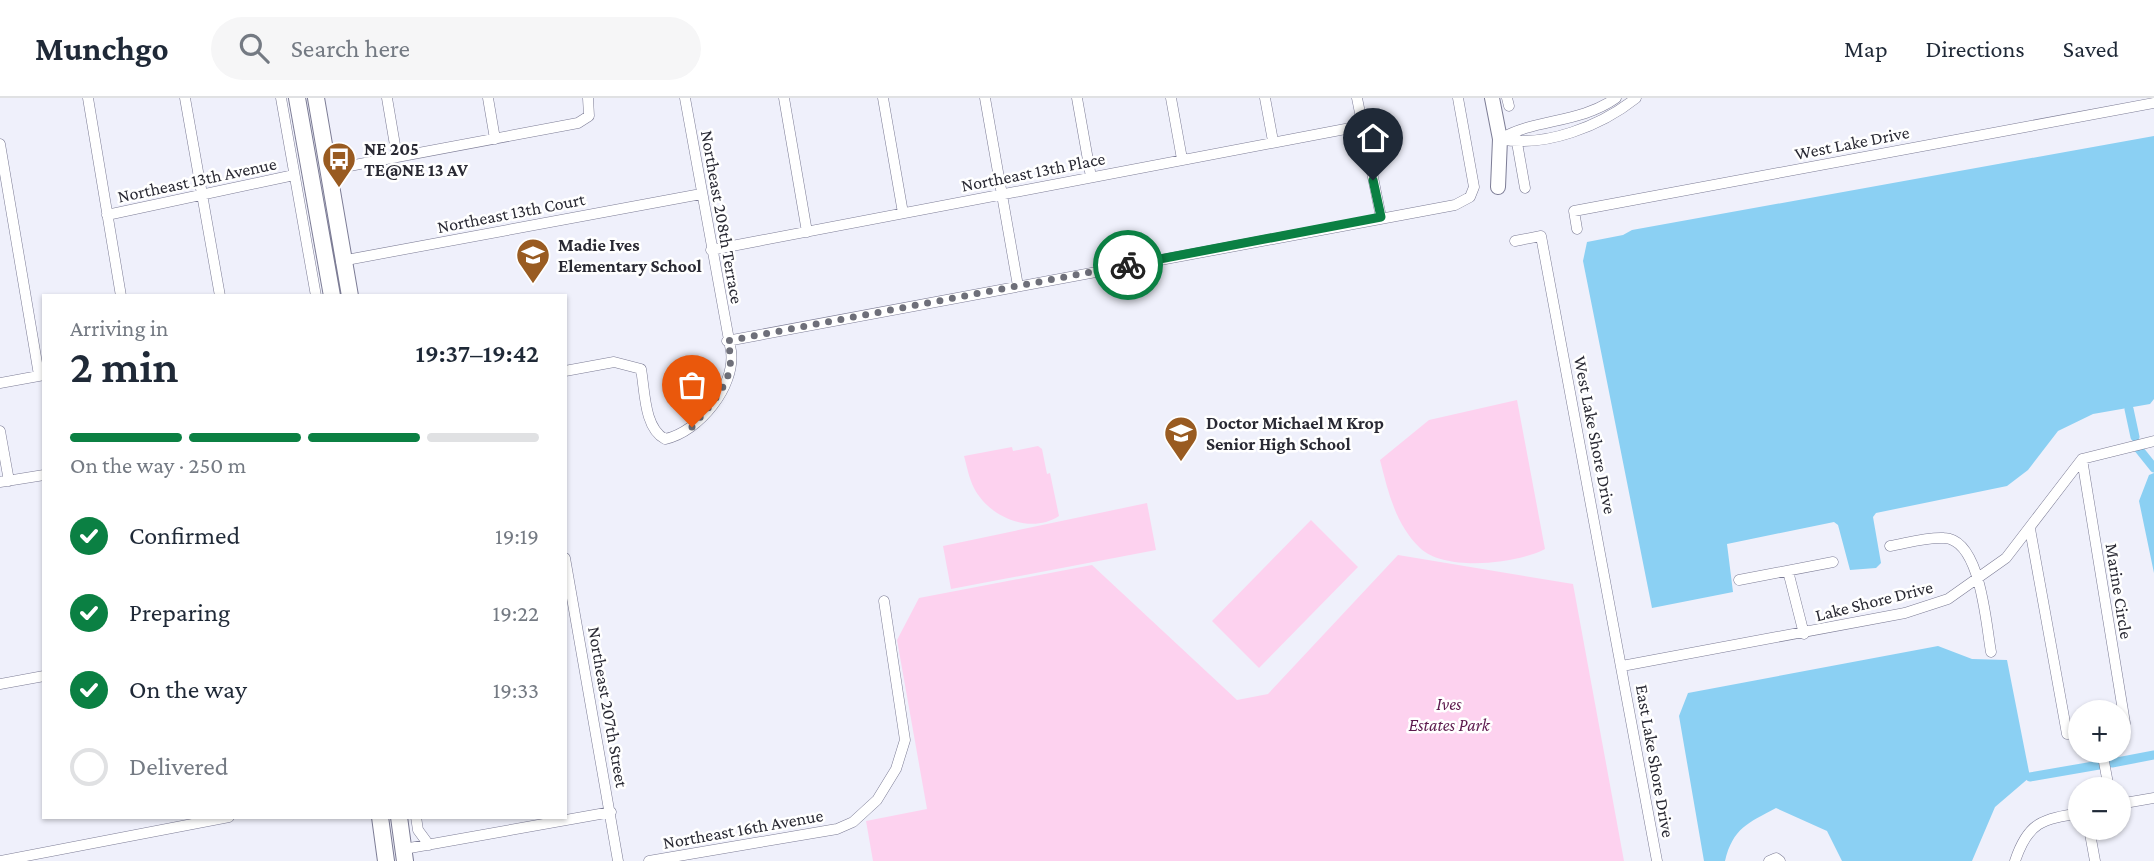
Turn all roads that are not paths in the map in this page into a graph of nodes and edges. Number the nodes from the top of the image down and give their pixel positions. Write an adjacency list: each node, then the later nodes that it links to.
1 (88, 98): 40 (street)
2 (185, 98): 37 (street)
3 (281, 98): 32 (street)
4 (297, 98): 47 (main road)
5 (316, 98): 31 (main road)
6 (387, 98): 29 (street)
7 (488, 98): 24 (street)
8 (685, 98): 36 (street, Northeast 208th Terrace)
9 (784, 98): 43 (street)
10 (883, 98): 39 (street)
11 (985, 98): 38 (street)
12 (1077, 98): 33 (street)
13 (1171, 98): 30 (street)
14 (1265, 98): 26 (street)
15 (1356, 98): 22 (street)
16 (1458, 98): 41 (street)
17 (1492, 98): 25 (street)
18 (1616, 98): 23 (street)
19 (1636, 98): 27 (street)
20 (589, 100): 24 (street)
21 (2154, 103): 42 (street, West Lake Drive)
22 (1361, 126): 26 (street, Northeast 13th Place); 41 (street)
23 (1515, 131): 25 (street); 27 (street)
24 (495, 139): 29 (street)
25 (1500, 139): 27 (street); 34 (street)
26 (1273, 141): 30 (street, Northeast 13th Place)
27 (1517, 143): 35 (street)
28 (0, 144): 56 (street)
29 (397, 157): 31 (street)
30 (1182, 159): 33 (street, Northeast 13th Place)
31 (328, 170): 46 (main road)
32 (294, 175): 37 (street, Northeast 13th Avenue); 51 (street)
33 (1091, 177): 38 (street, Northeast 13th Place)
34 (1498, 187)
35 (1525, 188)
36 (701, 194): 45 (street, Northeast 208th Terrace); 46 (street, Northeast 13th Court)
37 (202, 195): 40 (street, Northeast 13th Avenue); 50 (street)
38 (1002, 195): 39 (street, Northeast 13th Place); 48 (street)
39 (903, 213): 43 (street, Northeast 13th Place)
40 (107, 215): 49 (street)
41 (1381, 217): 48 (street)
42 (1577, 229)
43 (807, 232): 45 (street, Northeast 13th Place)
44 (1515, 241): 73 (street, West Lake Shore Drive)
45 (711, 250): 54 (street, Northeast 208th Terrace)
46 (345, 260): 47 (street, Northeast 13th Court); 53 (main road)
47 (326, 264): 52 (main road)
48 (1018, 286): 54 (street)
49 (121, 294)
50 (220, 294)
51 (316, 294)
52 (332, 294)
53 (350, 294)
54 (727, 341): 55 (street, Northeast 208th Terrace)
55 (567, 371)
56 (41, 375): 57 (street)
57 (0, 383)
58 (0, 431): 62 (street)
59 (2154, 441): 60 (street)
60 (2082, 459): 63 (street, Lake Shore Drive); 76 (street, Marine Circle)
61 (42, 475): 62 (street)
62 (4, 481)
63 (2030, 529): 68 (street, Lake Shore Drive); 77 (street)
64 (1890, 546): 68 (street)
65 (1833, 562): 66 (street)
66 (1788, 571): 67 (street); 71 (street)
67 (1739, 580)
68 (1978, 581): 71 (street, Lake Shore Drive); 72 (street)
69 (569, 592): 80 (street, Northeast 207th Street)
70 (884, 601): 95 (street, Northeast 16th Avenue)
71 (1804, 634): 73 (street, Lake Shore Drive)
72 (1991, 652)
73 (1622, 666): 96 (street, East Lake Shore Drive)
74 (42, 676): 75 (street)
75 (0, 684)
76 (2121, 700)
77 (2068, 734)
78 (2154, 798): 79 (street)
79 (2131, 802)
80 (611, 812): 82 (street); 94 (street, Northeast 207th Street)
81 (2068, 816): 99 (street)
82 (567, 817)
83 (218, 819): 92 (street)
84 (380, 819): 93 (main road)
85 (399, 819): 91 (main road)
86 (416, 819): 90 (street)
87 (545, 819): 88 (street)
88 (517, 822): 90 (street)
89 (2092, 840): 100 (street)
90 (429, 845): 91 (street)
91 (404, 855)
92 (0, 860)
93 (386, 861)
94 (618, 861)
95 (649, 861)
96 (1657, 861)
97 (1769, 861): 98 (street)
98 (1780, 861)
99 (2015, 861)
100 (2095, 861)

